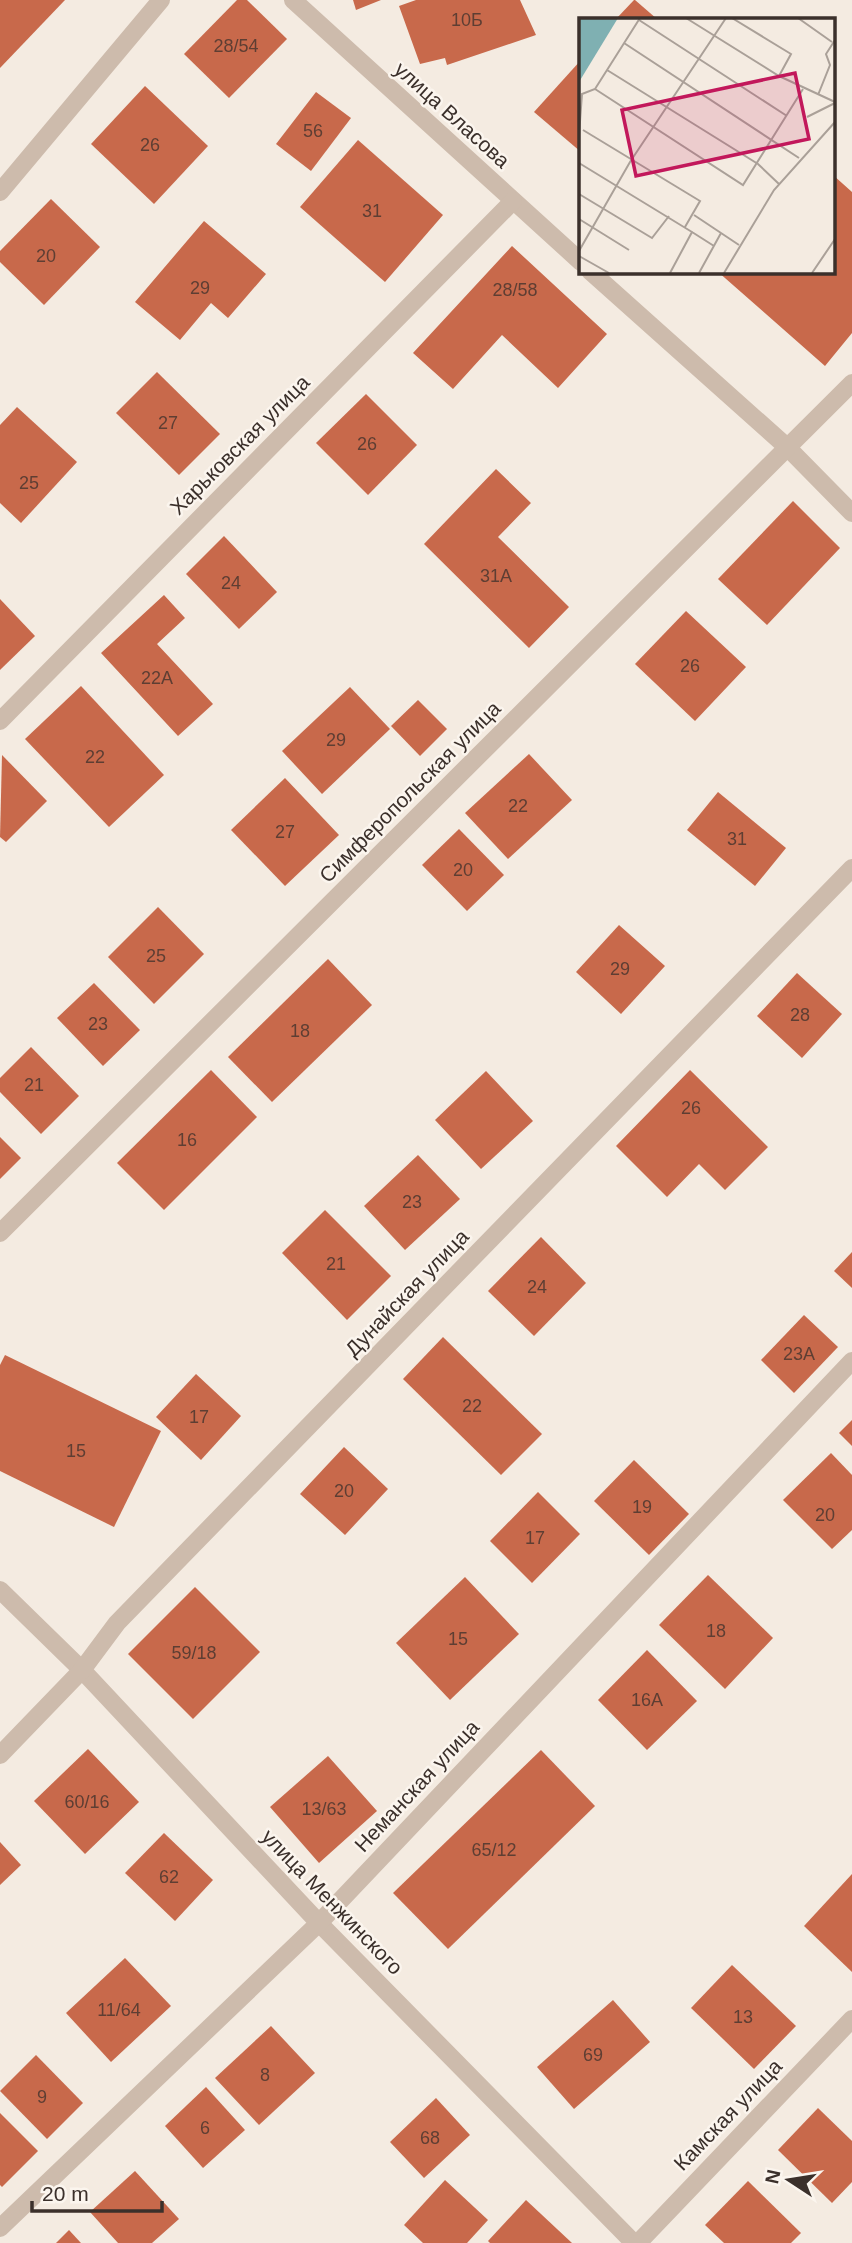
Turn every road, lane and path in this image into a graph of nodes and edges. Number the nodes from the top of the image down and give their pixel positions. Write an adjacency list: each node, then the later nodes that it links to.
1 (161, 0): 3 (street)
2 (293, 0): 4 (street, улица Власова)
3 (0, 192)
4 (513, 201): 5 (street, улица Власова); 10 (street, Харьковская улица)
5 (579, 260)
6 (592, 273): 8 (street)
7 (852, 383): 8 (street, Симферопольская улица)
8 (787, 447): 9 (street); 12 (street, Симферопольская улица)
9 (852, 513)
10 (0, 721)
11 (852, 868): 15 (street, Дунайская улица)
12 (0, 1233)
13 (852, 1361): 17 (street, Неманская улица)
14 (0, 1590): 15 (street, улица Менжинского)
15 (82, 1670): 16 (street, Дунайская улица); 17 (street, улица Менжинского)
16 (0, 1755)
17 (319, 1923): 19 (street, Неманская улица); 20 (street, улица Менжинского)
18 (852, 2019): 20 (street, Камская улица)
19 (0, 2228)
20 (636, 2243)

